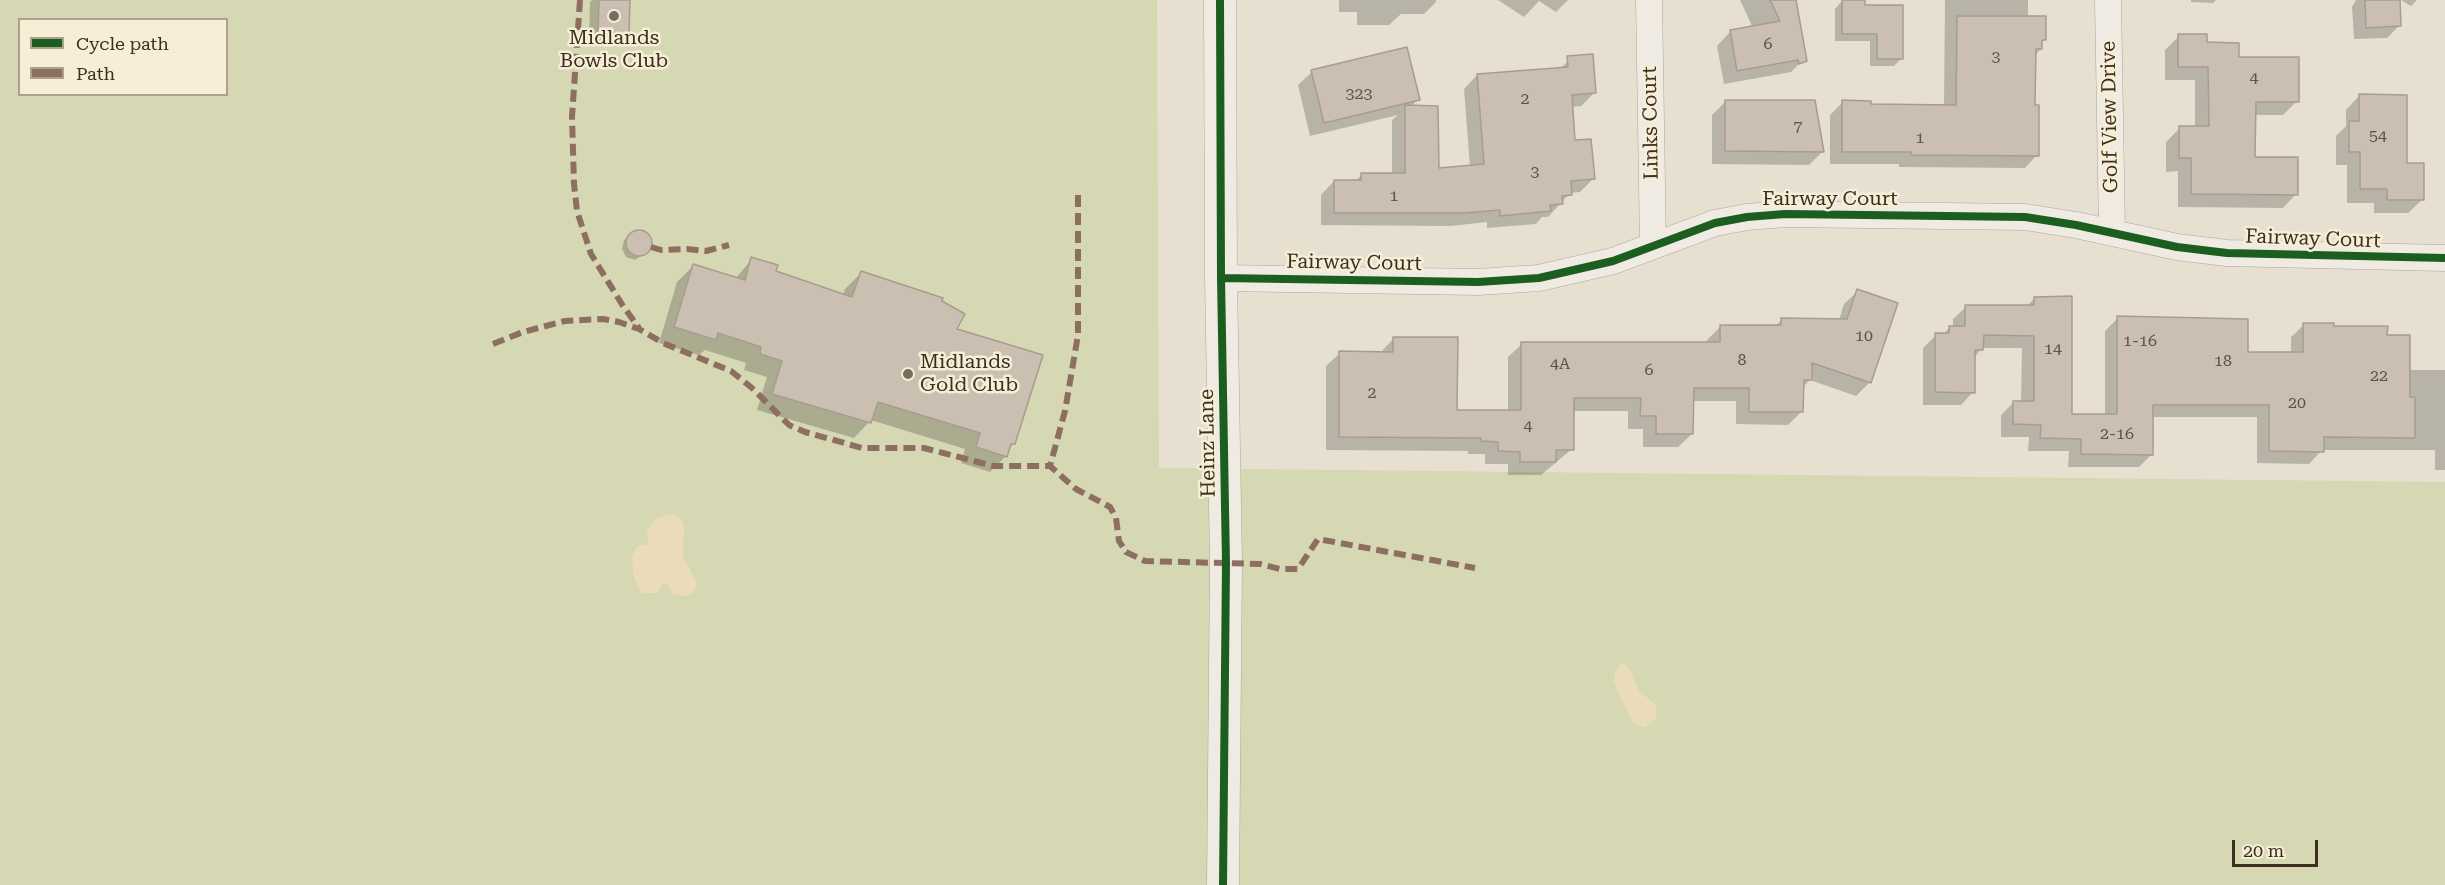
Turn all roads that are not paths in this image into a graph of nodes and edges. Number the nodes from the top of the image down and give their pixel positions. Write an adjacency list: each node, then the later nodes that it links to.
1 (1220, 0): 7 (street, Heinz Lane)
2 (1649, 0): 5 (street, Links Court)
3 (2108, 0): 4 (street, Golf View Drive)
4 (2112, 233): 5 (street, Fairway Court); 6 (street, Fairway Court)
5 (1653, 246): 7 (street, Fairway Court)
6 (2445, 258)
7 (1221, 278): 8 (street, Heinz Lane)
8 (1223, 885)

